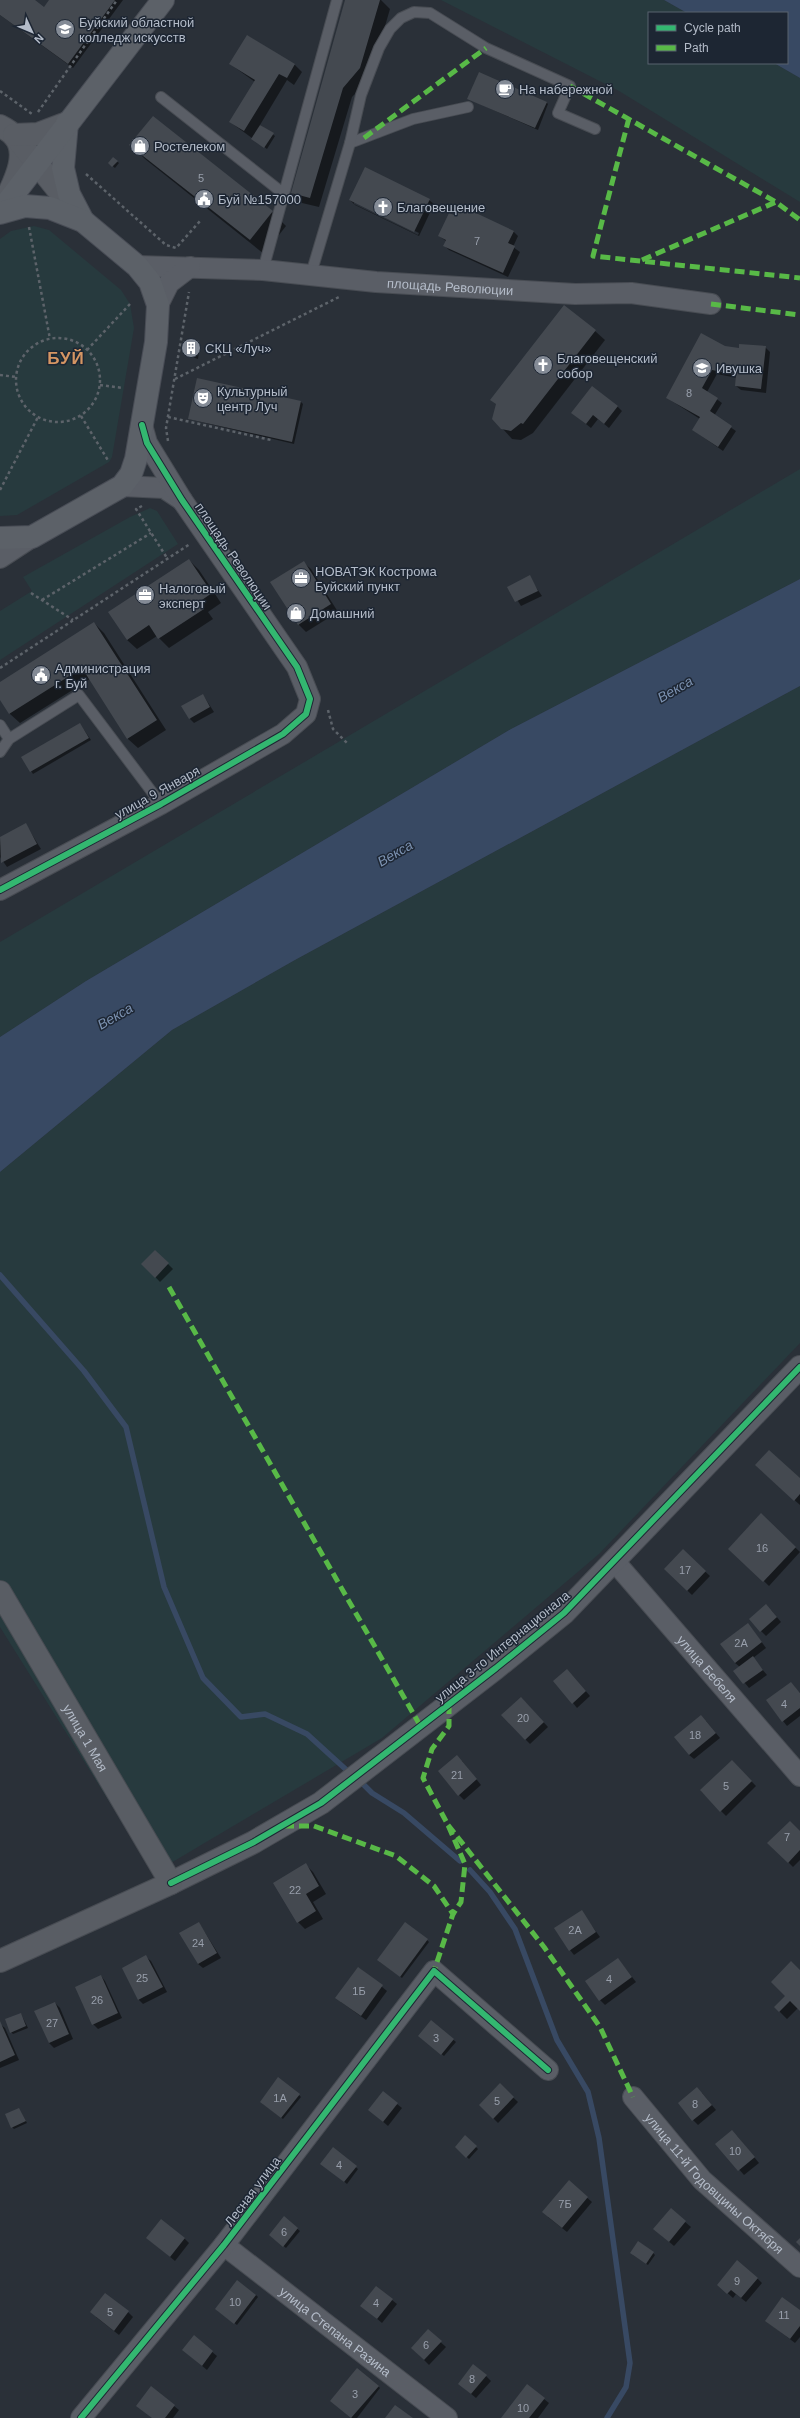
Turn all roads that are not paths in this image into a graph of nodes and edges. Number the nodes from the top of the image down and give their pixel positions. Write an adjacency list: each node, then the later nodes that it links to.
1 (163, 0): 5 (main road)
2 (337, 0): 10 (lane)
3 (161, 97): 10 (lane)
4 (468, 107): 8 (lane)
5 (67, 124): 7 (main road); 9 (main road); 12 (main road, площадь Революции)
6 (595, 129): 8 (lane)
7 (7, 130): 9 (main road, площадь Революции); 11 (main road)
8 (350, 143): 16 (lane)
9 (37, 164): 11 (main road); 12 (main road, площадь Революции)
10 (284, 194): 15 (lane)
11 (0, 212): 12 (main road, площадь Революции)
12 (83, 221): 13 (main road, площадь Революции)
13 (137, 266): 14 (street, площадь Революции); 18 (main road, площадь Революции)
14 (190, 267): 15 (street, площадь Революции); 18 (street, площадь Революции)
15 (263, 270): 16 (street, площадь Революции)
16 (311, 274): 17 (street, площадь Революции)
17 (711, 304)
18 (158, 305): 19 (main road, площадь Революции)
19 (142, 425): 20 (main road, площадь Революции); 21 (street, площадь Революции)
20 (122, 486): 21 (street, площадь Революции); 22 (main road, площадь Революции)
21 (182, 500): 25 (street, площадь Революции)
22 (32, 537): 23 (main road, площадь Революции); 24 (street)
23 (0, 538)
24 (0, 558)
25 (318, 700): 29 (street, улица 9 Января)
26 (0, 725): 27 (lane)
27 (9, 739): 28 (lane); 29 (lane)
28 (0, 752)
29 (161, 804): 30 (street, улица 9 Января)
30 (0, 890)
31 (800, 1367): 32 (street, улица 3-го Интернационала)
32 (615, 1562): 34 (street, улица Бебеля); 35 (street, улица 3-го Интернационала)
33 (0, 1592): 35 (main road, улица 1 Мая)
34 (800, 1776)
35 (171, 1883): 36 (main road, улица 3-го Интернационала)
36 (0, 1961)
37 (548, 2070): 39 (street, Лесная улица)
38 (633, 2097): 40 (street, улица 11-й Годовщины Октября)
39 (224, 2245): 41 (street, Лесная улица); 42 (street, улица Степана Разина)
40 (800, 2267)
41 (80, 2418)
42 (447, 2418)

